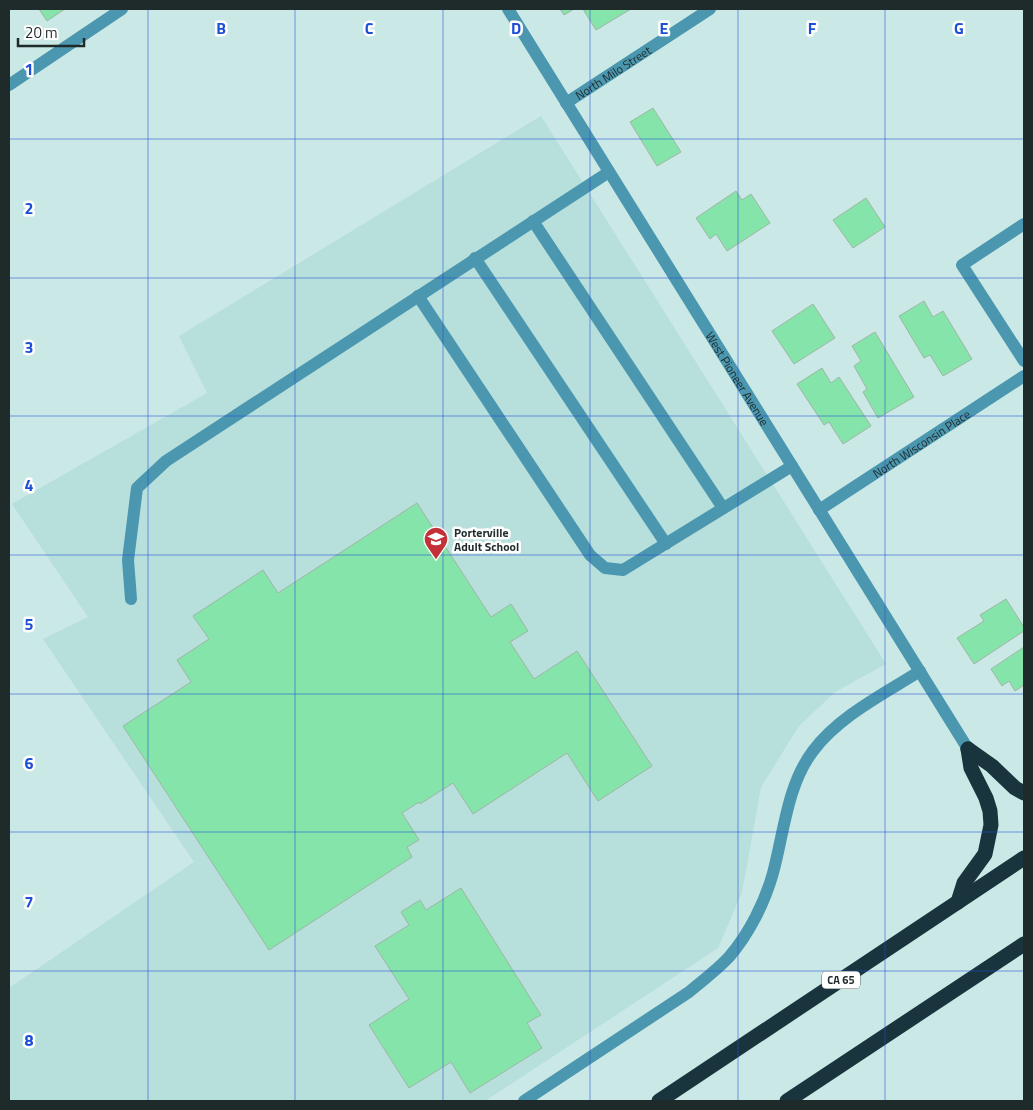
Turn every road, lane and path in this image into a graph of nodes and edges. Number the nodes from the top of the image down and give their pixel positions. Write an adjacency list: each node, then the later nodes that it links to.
1 (122, 9): 4 (street)
2 (508, 9): 5 (street, West Pioneer Avenue)
3 (710, 9): 5 (street, North Milo Street)
4 (9, 85)
5 (566, 103): 6 (street, West Pioneer Avenue)
6 (609, 172): 7 (street); 13 (street, West Pioneer Avenue)
7 (533, 221): 9 (street); 14 (street)
8 (1024, 224): 11 (street)
9 (475, 258): 10 (street); 16 (street)
10 (418, 296): 16 (street); 17 (street)
11 (1024, 361)
12 (1024, 376): 15 (street, North Wisconsin Place)
13 (792, 466): 14 (street); 15 (street, West Pioneer Avenue)
14 (723, 508): 16 (street)
15 (819, 510): 18 (street, West Pioneer Avenue)
16 (666, 544)
17 (131, 599)
18 (920, 672): 19 (street, West Pioneer Avenue); 26 (street)
19 (968, 749): 20 (highway); 22 (highway)
20 (1024, 793)
21 (1024, 858): 22 (highway, CA 65)
22 (958, 902): 27 (highway, CA 65)
23 (1024, 944): 24 (highway)
24 (1003, 958): 25 (highway); 28 (highway)
25 (1024, 958)
26 (524, 1101)
27 (659, 1101)
28 (787, 1101)

